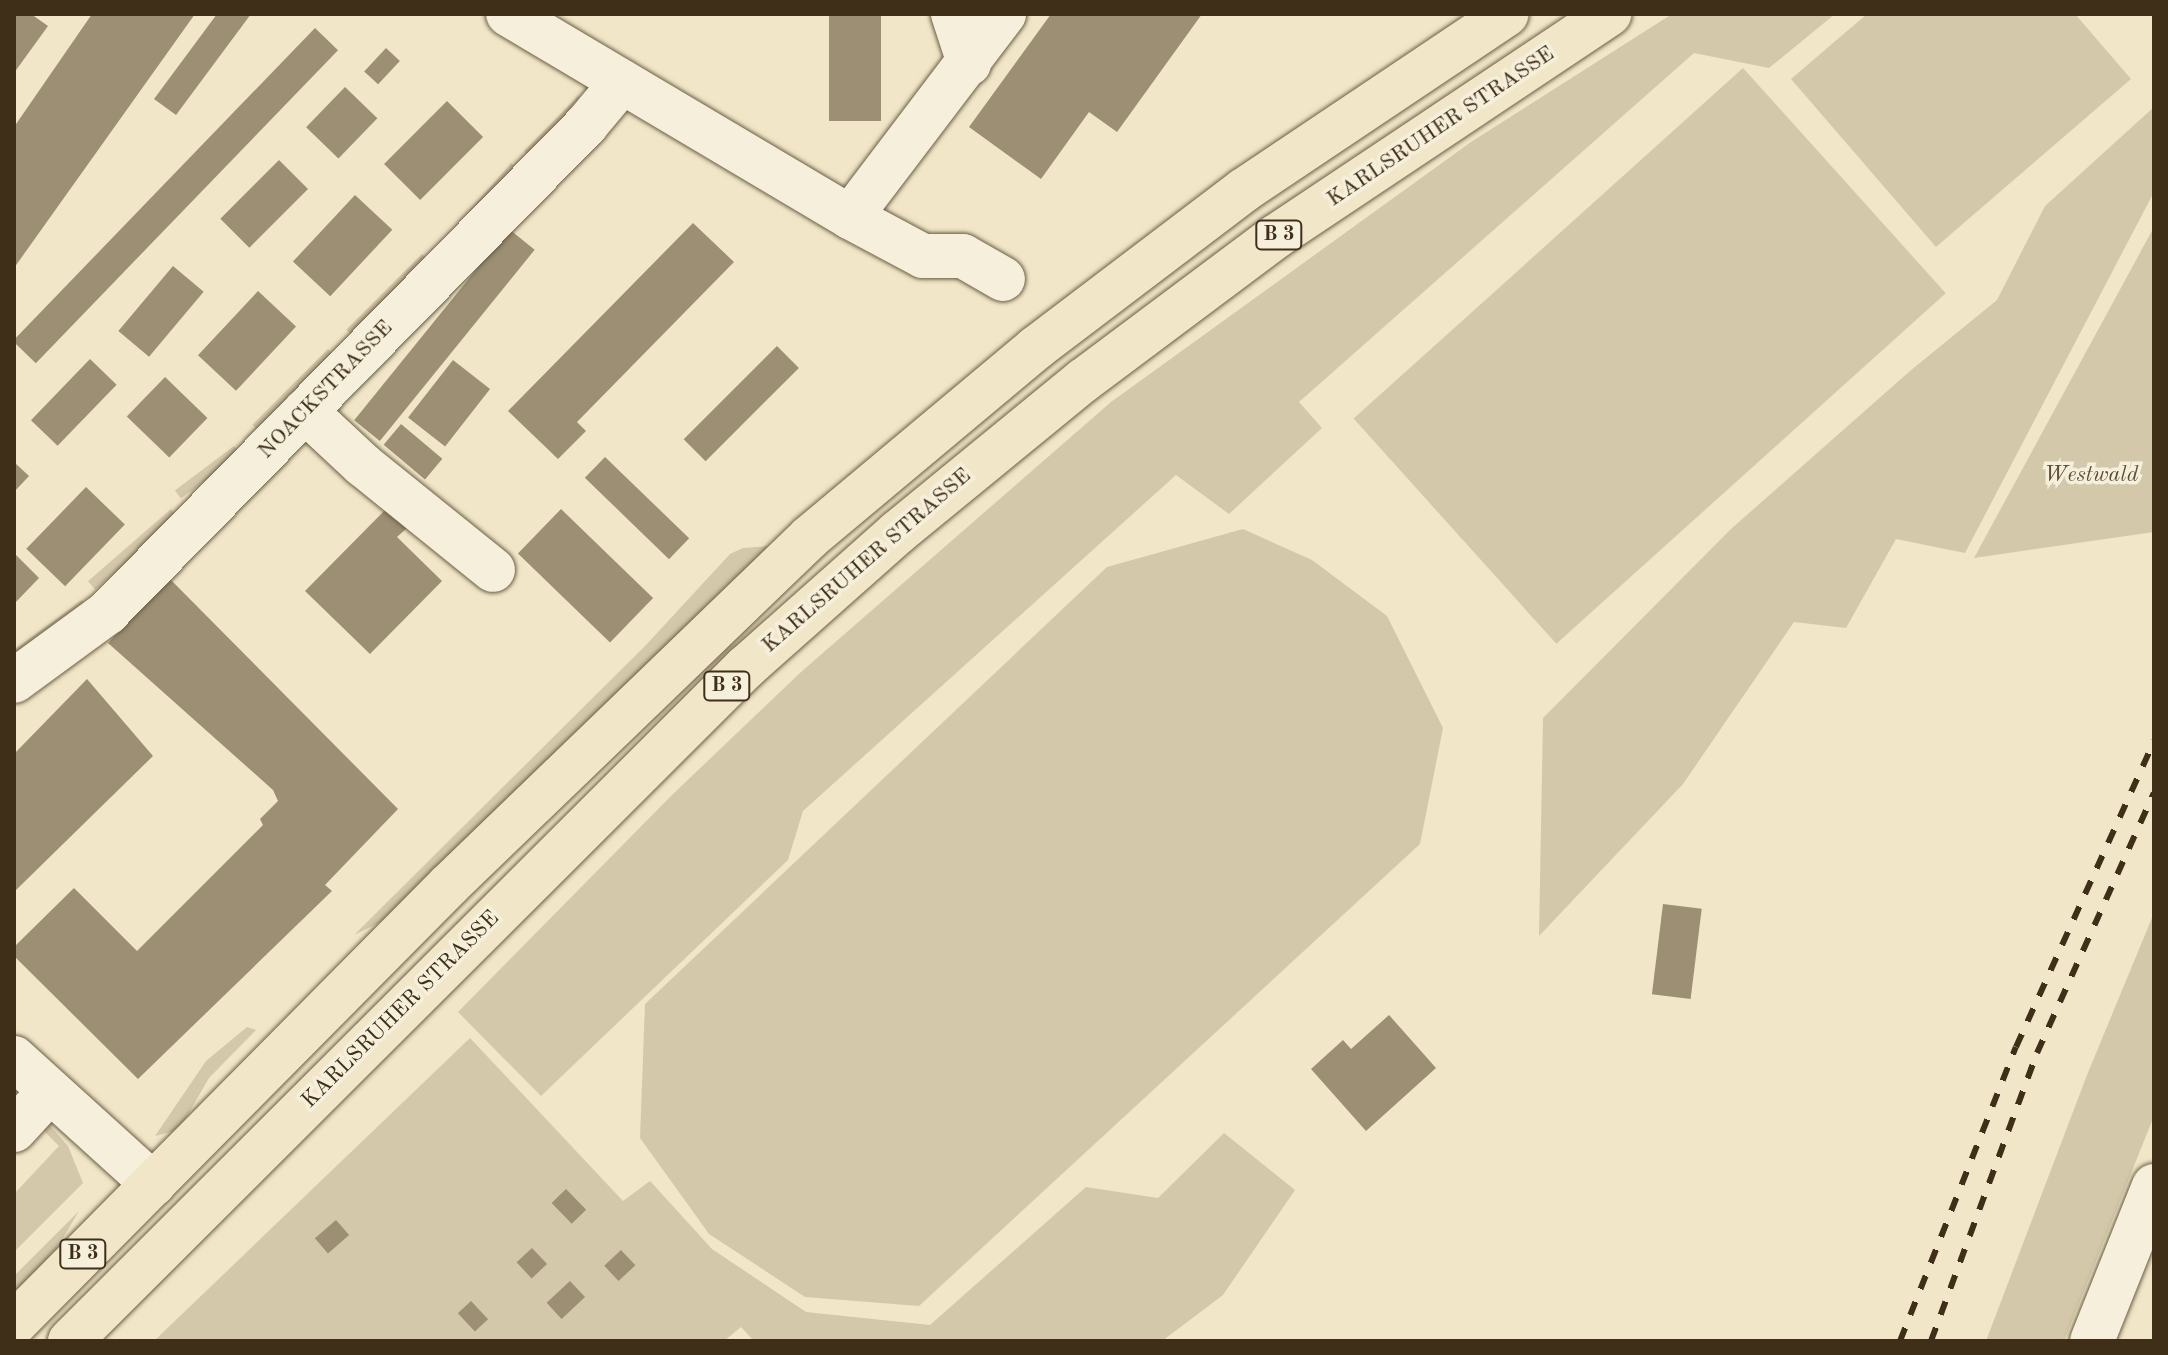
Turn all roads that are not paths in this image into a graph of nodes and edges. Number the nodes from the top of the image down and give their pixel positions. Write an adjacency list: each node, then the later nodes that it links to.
1 (953, 14): 6 (street)
2 (1004, 14): 6 (street)
3 (1507, 14): 16 (main road, B 3)
4 (1610, 14): 19 (main road, KARLSRUHER STRASSE / B 3)
5 (521, 18): 7 (street)
6 (969, 63): 8 (street)
7 (622, 82): 8 (street); 10 (street, NOACKSTRASSE)
8 (850, 217): 9 (street)
9 (1003, 279)
10 (305, 411): 11 (street); 12 (street, NOACKSTRASSE)
11 (493, 570)
12 (14, 681)
13 (14, 1058): 14 (street)
14 (50, 1091): 15 (street); 16 (street)
15 (14, 1130)
16 (153, 1184): 18 (main road, B 3)
17 (2154, 1186): 20 (street)
18 (14, 1324)
19 (70, 1341)
20 (2092, 1341)

